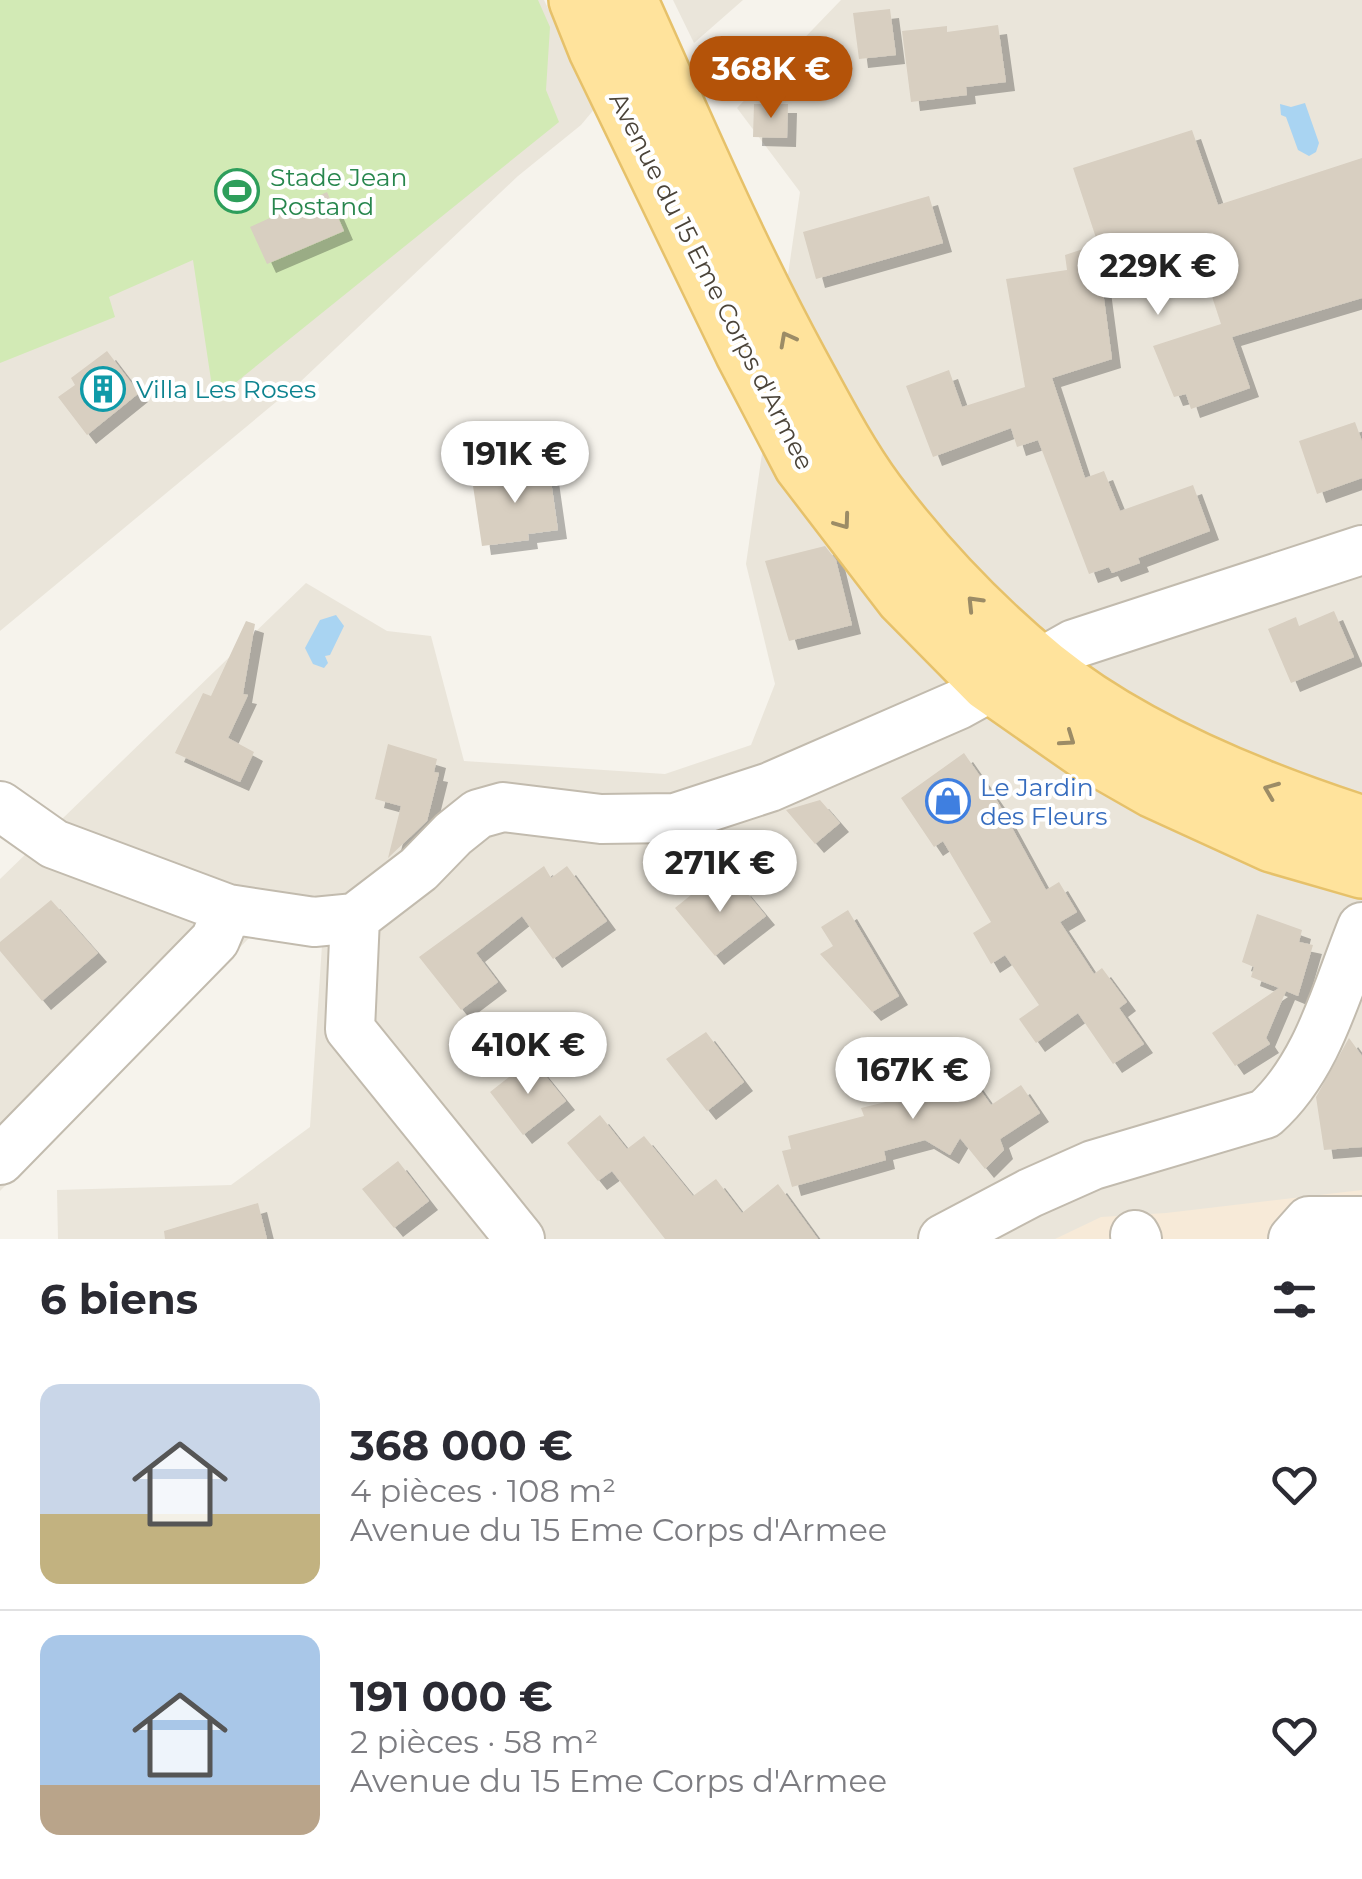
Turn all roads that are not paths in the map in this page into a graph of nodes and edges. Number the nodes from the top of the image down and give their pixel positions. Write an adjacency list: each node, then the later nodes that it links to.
1 (577, 0): 5 (main road, Avenue du 15 Eme Corps d'Armee, one-way to 5)
2 (628, 0): 4 (main road, Avenue du 15 Eme Corps d'Armee, one-way to 2)
3 (1362, 550): 4 (street)
4 (1046, 669): 7 (main road, Avenue du 15 Eme Corps d'Armee, one-way to 4)
5 (988, 683): 8 (main road, Avenue du 15 Eme Corps d'Armee, one-way to 8); 10 (street)
6 (0, 806): 9 (street)
7 (1362, 824)
8 (1362, 870)
9 (228, 909): 10 (street); 12 (street)
10 (354, 918): 14 (street)
11 (1362, 926): 15 (street)
12 (0, 1160)
13 (1362, 1221): 16 (street)
14 (520, 1239)
15 (944, 1239)
16 (1293, 1239)

